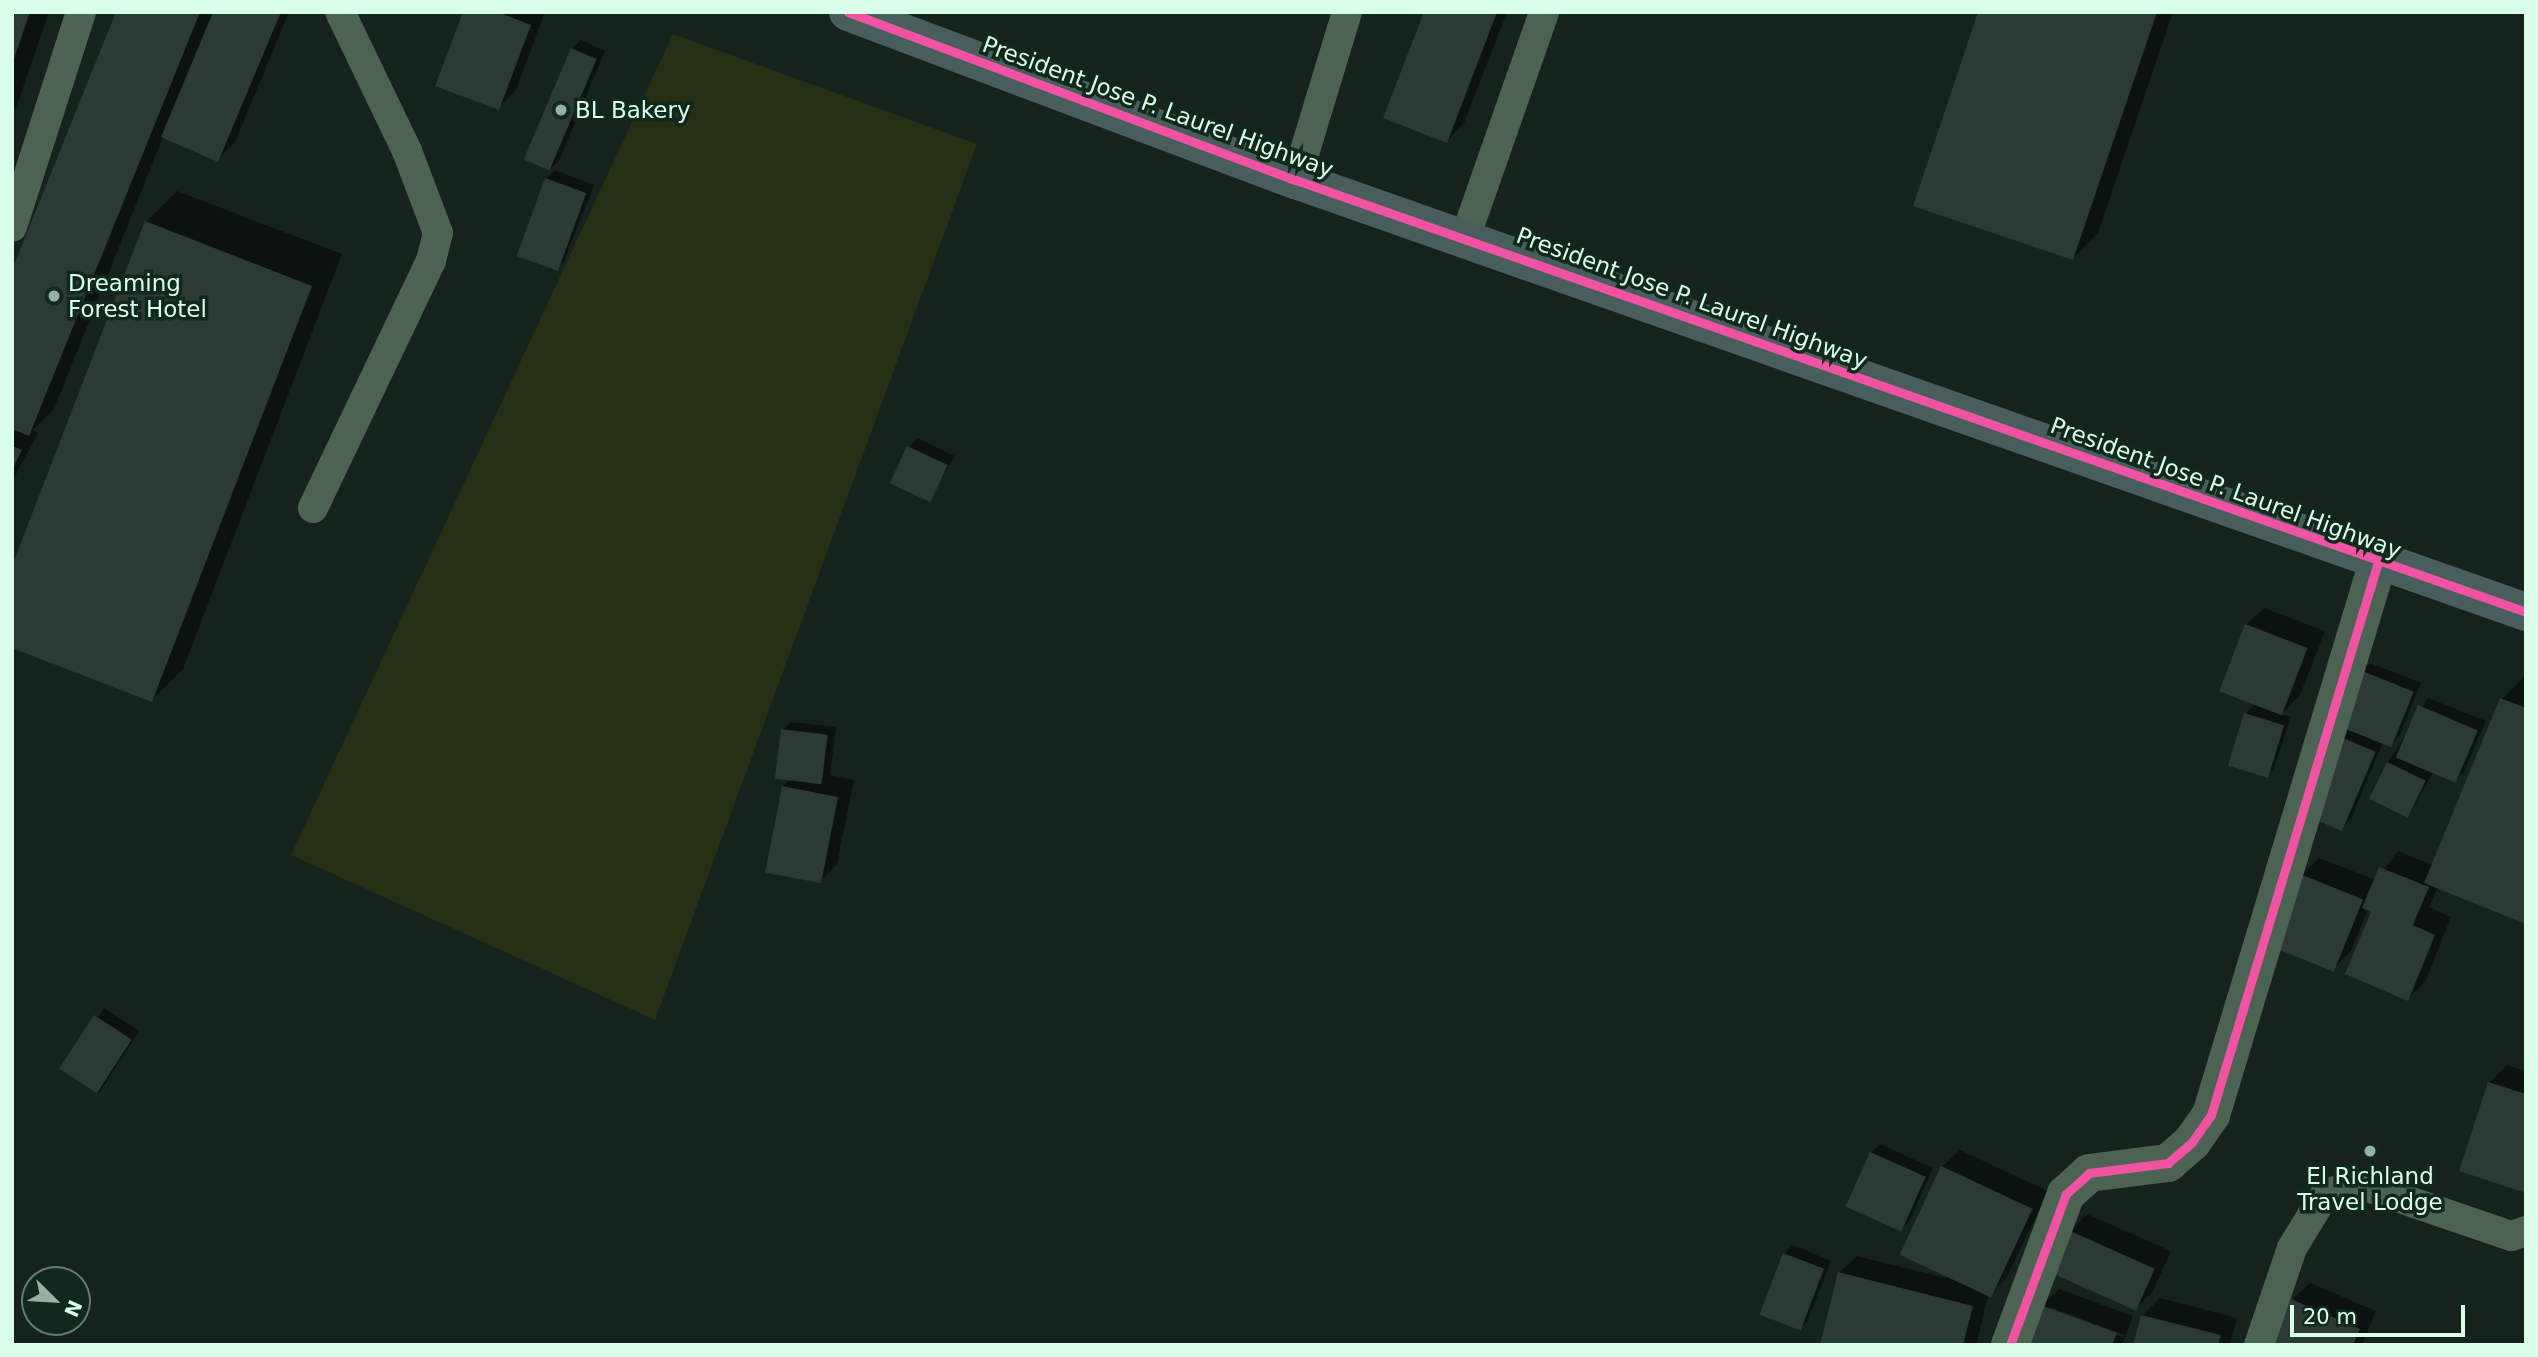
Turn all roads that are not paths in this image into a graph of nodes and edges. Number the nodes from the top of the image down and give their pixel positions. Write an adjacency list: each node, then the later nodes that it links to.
1 (81, 12): 7 (lane)
2 (340, 12): 9 (lane)
3 (848, 12): 6 (highway, President Jose P. Laurel Highway)
4 (1347, 12): 6 (lane)
5 (1544, 12): 8 (lane)
6 (1296, 180): 8 (highway, President Jose P. Laurel Highway)
7 (12, 227)
8 (1465, 238): 10 (highway, President Jose P. Laurel Highway)
9 (313, 508)
10 (2378, 562): 11 (highway, President Jose P. Laurel Highway); 13 (street)
11 (2526, 612)
12 (2526, 1231): 14 (lane)
13 (2010, 1345)
14 (2259, 1345)

